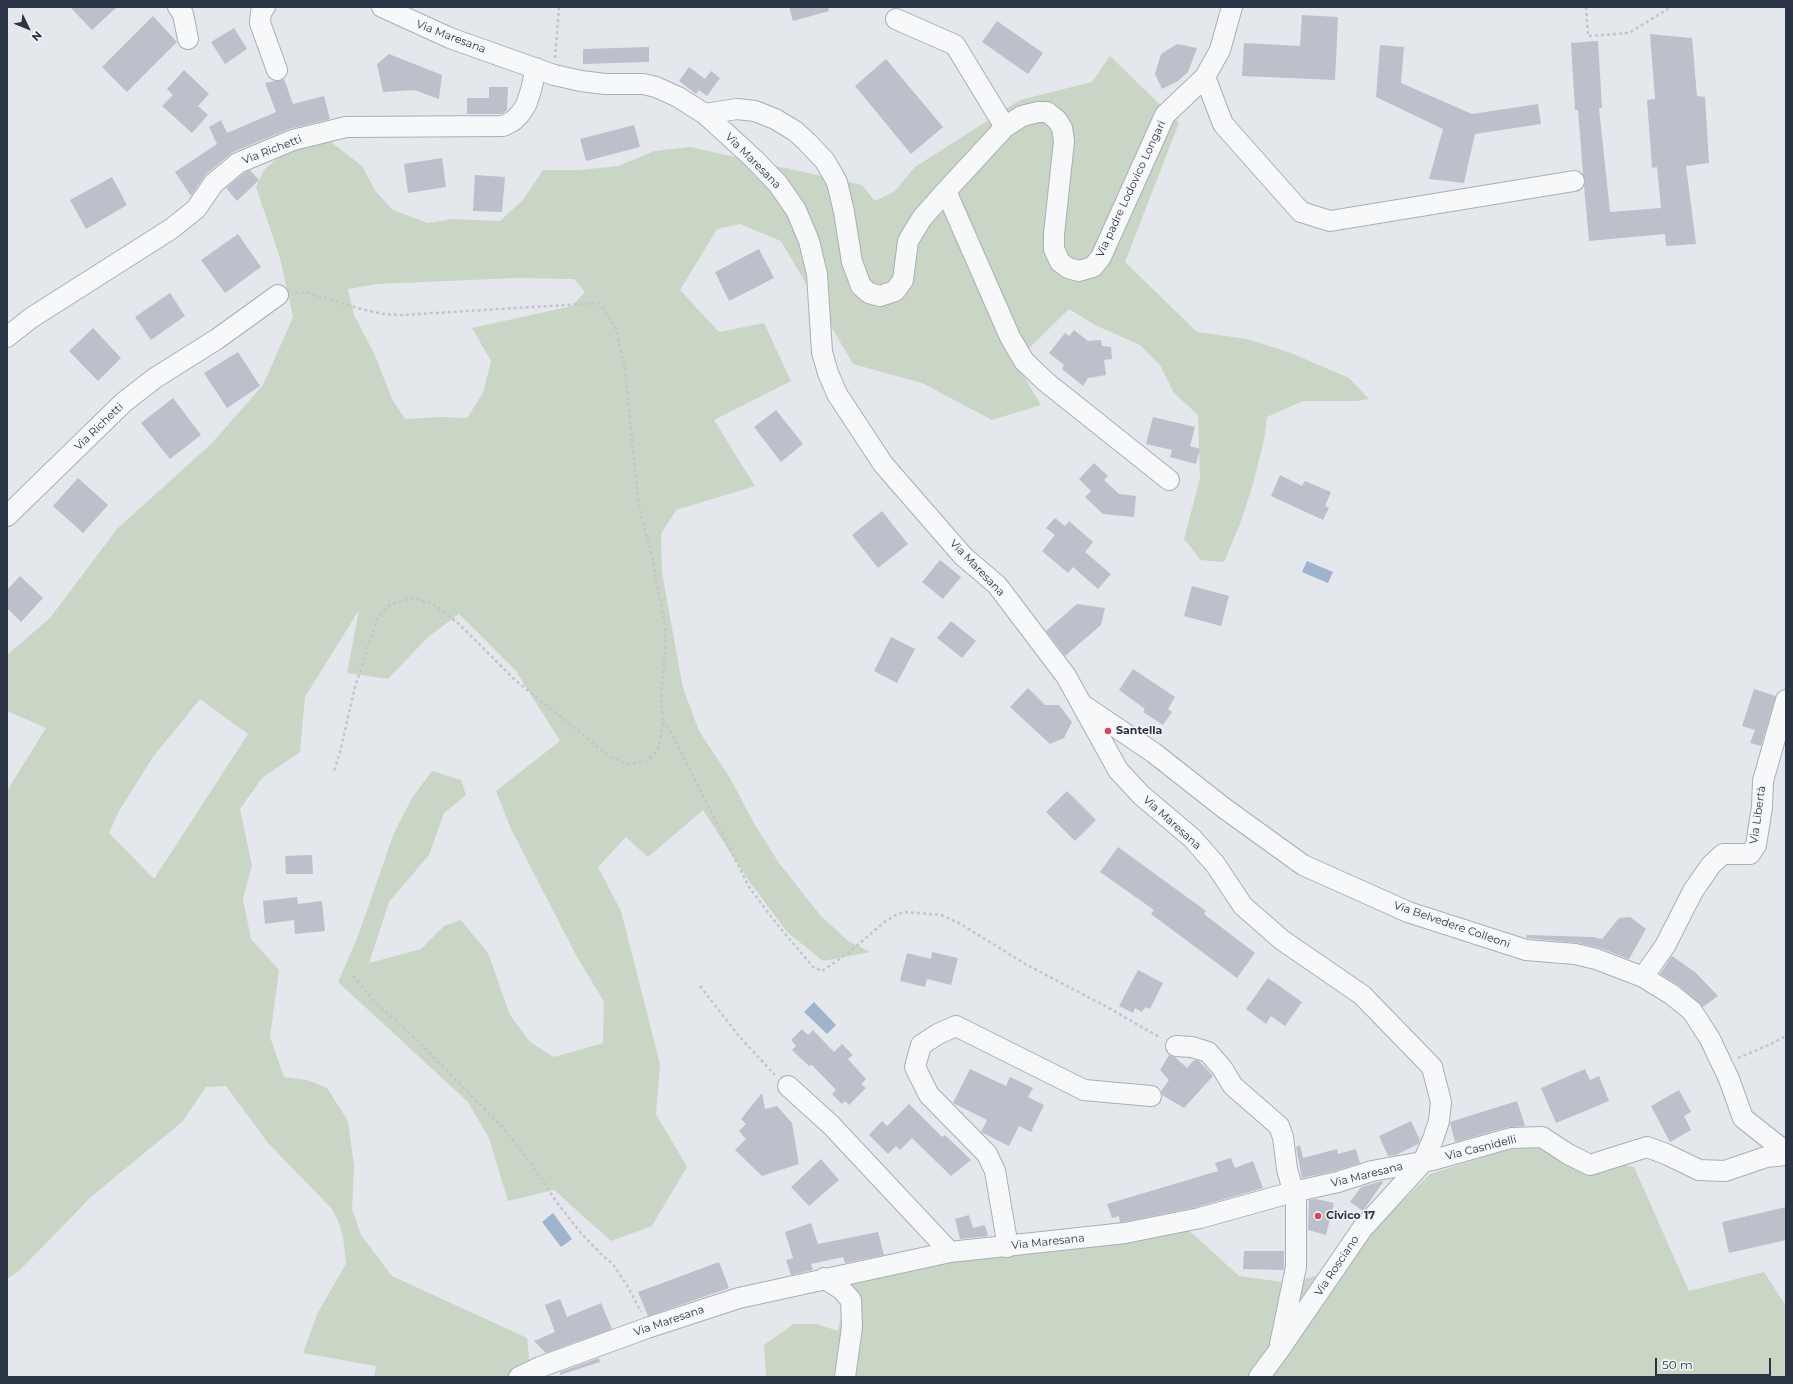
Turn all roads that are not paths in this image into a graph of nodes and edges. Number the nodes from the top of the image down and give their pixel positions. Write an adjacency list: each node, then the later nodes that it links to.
1 (178, 7): 6 (street)
2 (266, 7): 7 (street)
3 (382, 7): 8 (street, Via Maresana)
4 (1232, 7): 9 (street, Via padre Lodovico Longari)
5 (896, 19): 11 (street)
6 (188, 39)
7 (277, 70)
8 (545, 71): 10 (street, Via Maresana); 15 (street, Via Richetti)
9 (1205, 77): 11 (street, Via padre Lodovico Longari); 12 (street)
10 (705, 114): 13 (street, Via padre Lodovico Longari); 19 (street, Via Maresana)
11 (1005, 127): 13 (street, Via padre Lodovico Longari)
12 (1574, 181)
13 (946, 191): 16 (street)
14 (278, 295): 17 (street, Via Richetti)
15 (7, 337)
16 (1169, 480)
17 (7, 516)
18 (1786, 700): 20 (street, Via Libertà)
19 (1084, 706): 20 (street, Via Belvedere Colleoni); 26 (street, Via Maresana)
20 (1643, 977): 24 (street, Via Belvedere Colleoni)
21 (1176, 1046): 27 (street)
22 (788, 1086): 29 (street)
23 (1151, 1096): 28 (street)
24 (1786, 1152)
25 (1786, 1155): 26 (street, Via Casnidelli)
26 (1423, 1162): 27 (street, Via Maresana); 31 (street, Via Rosciano)
27 (1294, 1192): 28 (street, Via Maresana); 31 (street)
28 (1008, 1247): 29 (street, Via Maresana)
29 (950, 1252): 30 (street, Via Maresana)
30 (824, 1278): 32 (street, Via Maresana); 33 (street)
31 (1278, 1353): 34 (street, Via Rosciano)
32 (519, 1377)
33 (845, 1377)
34 (1259, 1377)

